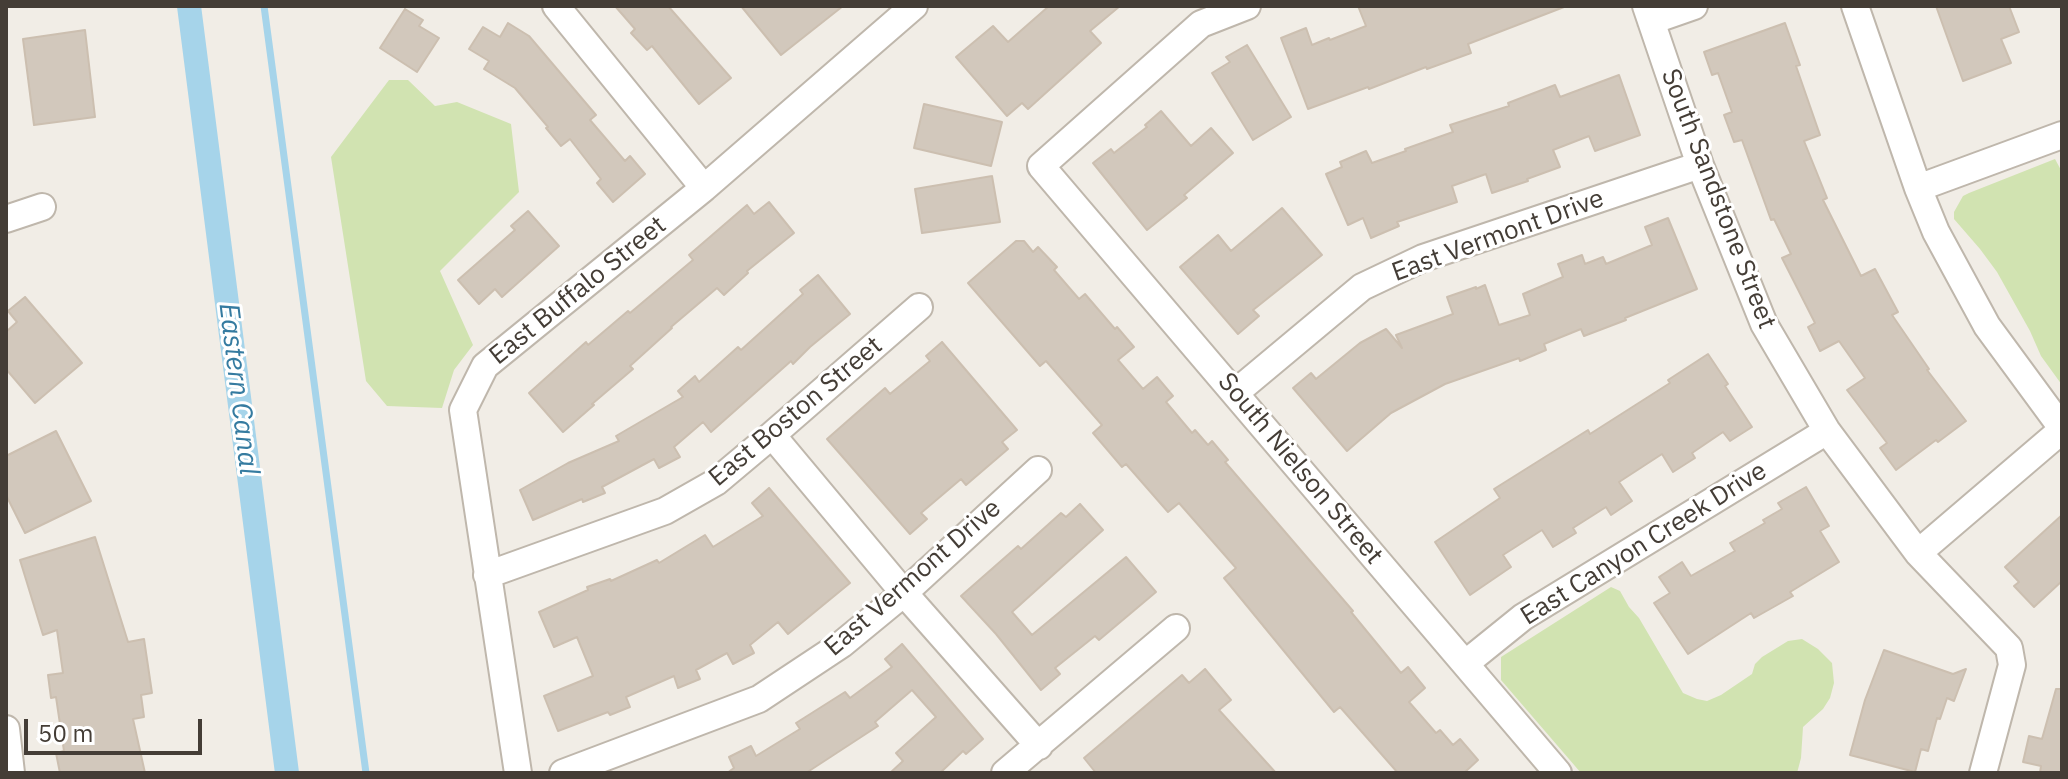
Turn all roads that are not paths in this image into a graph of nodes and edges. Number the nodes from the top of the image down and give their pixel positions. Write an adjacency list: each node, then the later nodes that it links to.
1 (556, 6): 9 (street)
2 (914, 6): 9 (street, East Buffalo Street)
3 (1247, 6): 14 (street, South Nielson Street)
4 (1694, 6): 6 (street)
5 (1855, 6): 10 (street)
6 (1648, 14): 8 (street, South Sandstone Street)
7 (2062, 135): 10 (street)
8 (1700, 165): 14 (street, East Vermont Drive); 16 (street, South Sandstone Street)
9 (704, 188): 20 (street, East Buffalo Street)
10 (1918, 188): 15 (street)
11 (42, 207): 12 (street)
12 (6, 219)
13 (919, 307): 17 (street, East Boston Street)
14 (1235, 393): 23 (street, South Nielson Street)
15 (2062, 429): 19 (street)
16 (1827, 431): 19 (street, South Sandstone Street); 23 (street, East Canyon Creek Drive)
17 (772, 435): 20 (street, East Boston Street); 21 (street)
18 (1038, 470): 21 (street, East Vermont Drive)
19 (1918, 553): 31 (street, South Sandstone Street)
20 (487, 575): 27 (street, East Buffalo Street)
21 (904, 593): 25 (street); 28 (street, East Vermont Drive)
22 (1176, 628): 25 (street)
23 (1466, 663): 30 (street, South Nielson Street)
24 (6, 729): 26 (street)
25 (1039, 746): 29 (street)
26 (11, 773)
27 (518, 773)
28 (563, 773)
29 (1005, 773)
30 (1558, 773)
31 (1983, 773)

